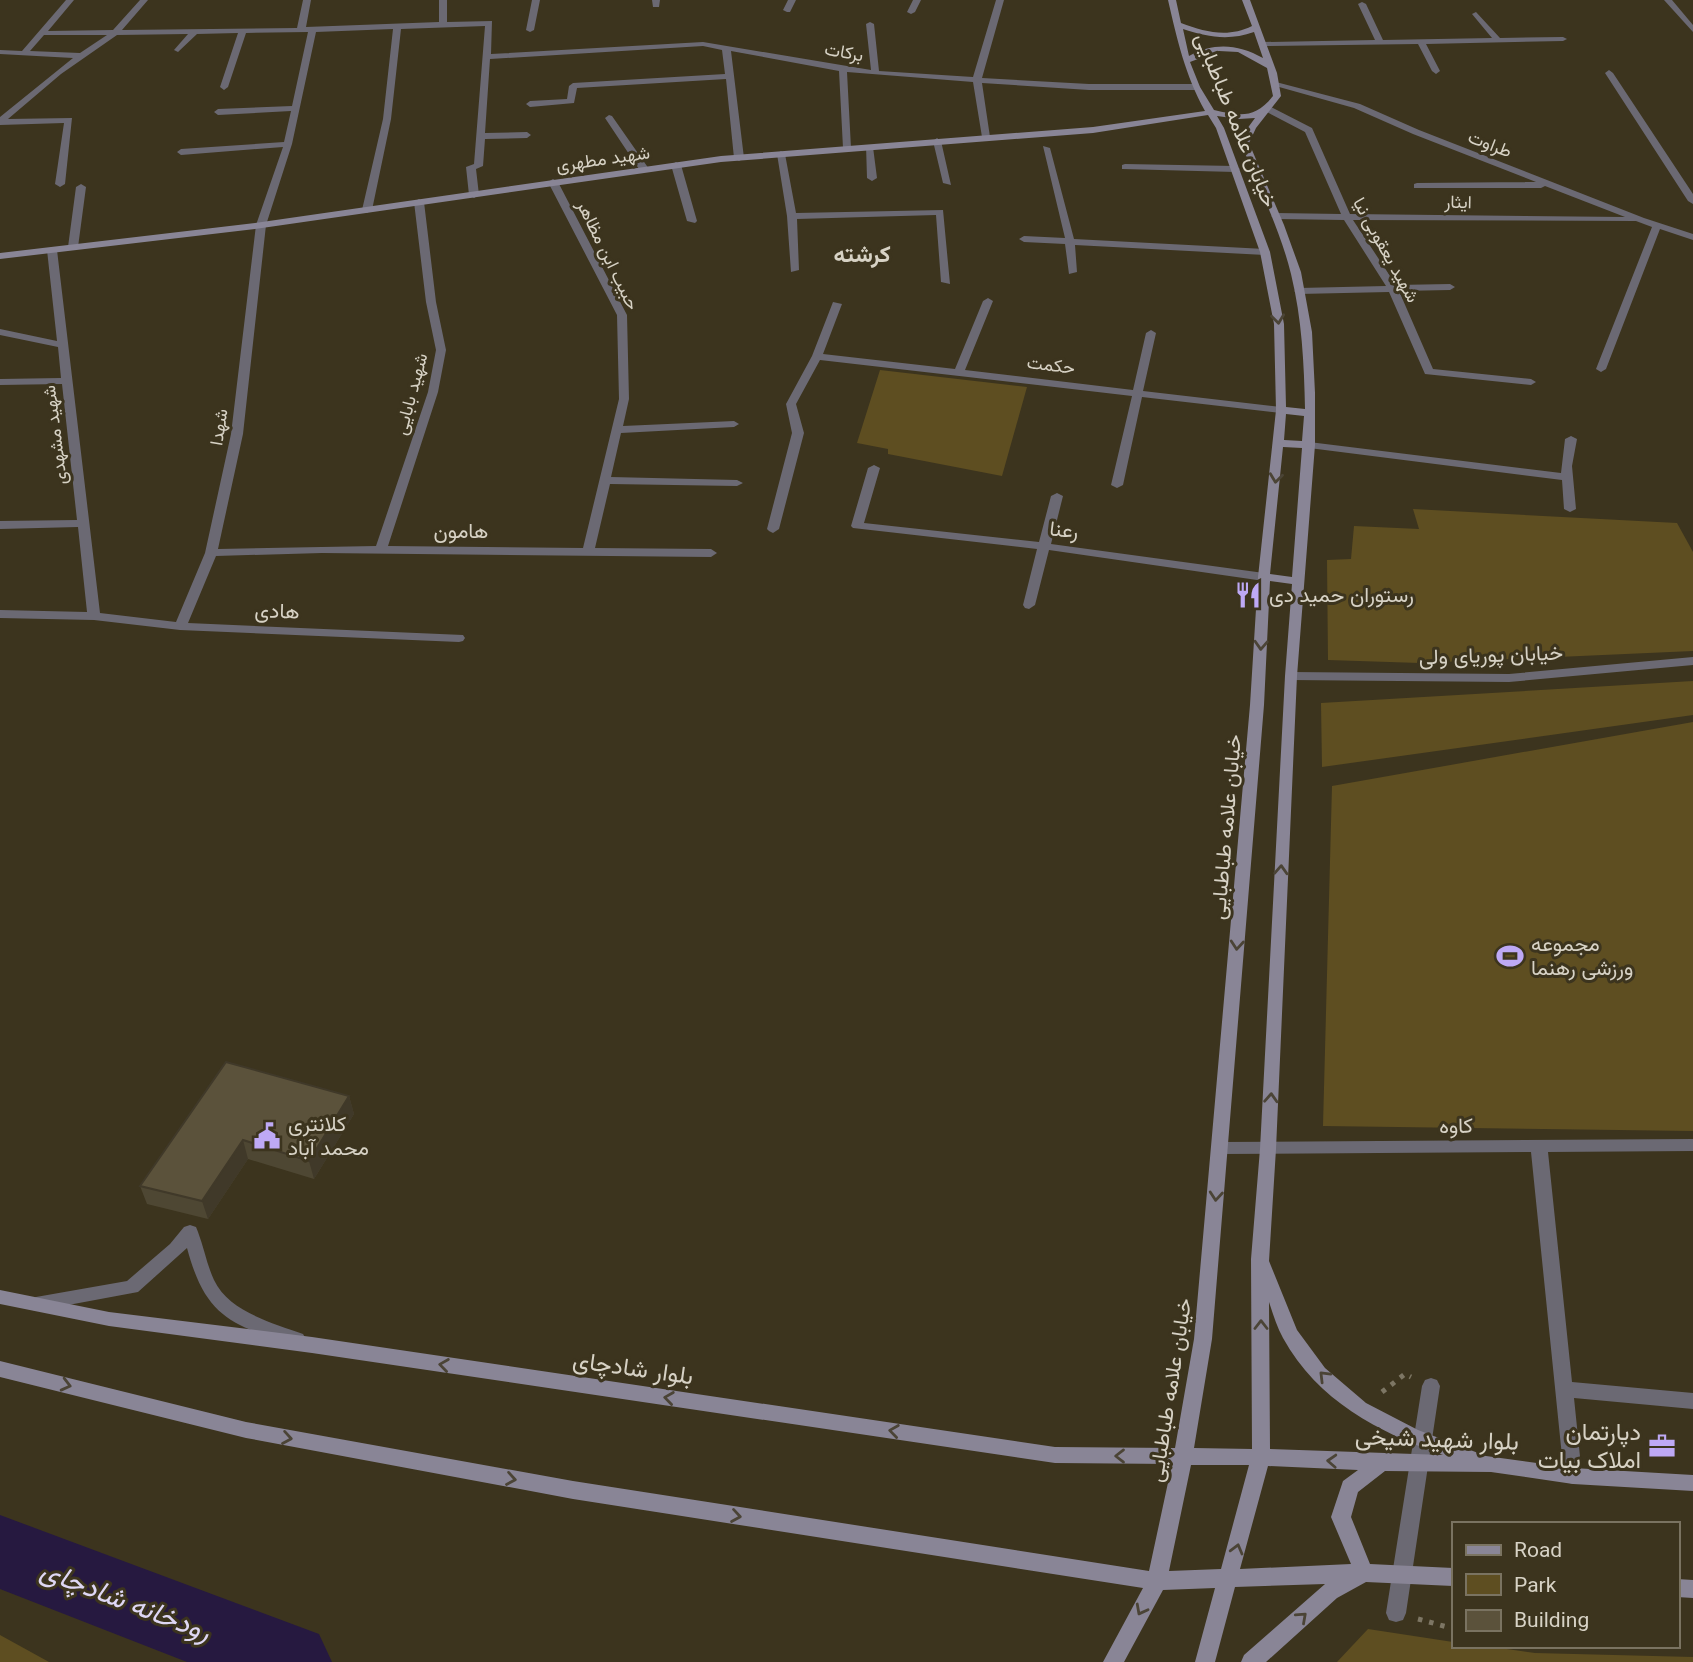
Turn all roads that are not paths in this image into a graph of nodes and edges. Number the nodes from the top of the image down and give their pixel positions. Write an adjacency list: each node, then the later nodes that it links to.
1 (70, 0): 27 (street)
2 (144, 0): 28 (street)
3 (307, 0): 22 (street)
4 (443, 0): 16 (street)
5 (536, 0): 23 (street)
6 (792, 0): 13 (street)
7 (917, 0): 14 (street)
8 (1000, 0): 47 (street)
9 (1172, 0): 18 (street, خیابان علامه طباطبایی)
10 (1246, 0): 20 (street, خیابان علامه طباطبایی)
11 (1668, 0): 24 (street)
12 (1362, 4): 32 (street)
13 (787, 10)
14 (912, 12)
15 (1476, 14): 30 (street)
16 (443, 24): 19 (street); 39 (street)
17 (870, 24): 44 (street)
18 (1177, 24): 20 (street); 40 (street, خیابان علامه طباطبایی)
19 (397, 26): 21 (street); 83 (street)
20 (1257, 27): 33 (street, خیابان علامه طباطبایی)
21 (313, 29): 22 (street); 52 (street, شهدا)
22 (301, 30): 25 (street)
23 (530, 30)
24 (1693, 30)
25 (243, 31): 26 (street); 49 (street)
26 (194, 32): 28 (street); 35 (street)
27 (42, 33): 28 (street); 37 (street)
28 (117, 33): 38 (street)
29 (1563, 39): 30 (street)
30 (1498, 40): 31 (street)
31 (1421, 41): 32 (street); 43 (street)
32 (1380, 42): 33 (street)
33 (1263, 44): 41 (street, خیابان علامه طباطبایی)
34 (726, 47): 39 (street, برکات); 42 (street, برکات); 46 (street)
35 (178, 50)
36 (0, 52): 37 (street)
37 (24, 53): 38 (street)
38 (85, 56): 57 (street)
39 (488, 57): 59 (street)
40 (1186, 61): 41 (street); 50 (street, خیابان علامه طباطبایی)
41 (1272, 68): 48 (street, خیابان علامه طباطبایی)
42 (843, 69): 44 (street, برکات); 64 (street)
43 (1436, 71)
44 (875, 73): 47 (street, برکات)
45 (1609, 73): 81 (street)
46 (729, 76): 51 (street); 68 (street)
47 (977, 79): 50 (street, برکات); 60 (street)
48 (1275, 83): 53 (street, خیابان علامه طباطبایی); 77 (street, طراوت)
49 (225, 87)
50 (1196, 87): 55 (street, خیابان علامه طباطبایی)
51 (530, 104)
52 (296, 108): 54 (street); 62 (street, شهدا)
53 (1268, 109): 55 (street); 86 (street, خیابان علامه طباطبایی); 87 (street, شهید یعقوبی نیا)
54 (218, 112)
55 (1213, 112): 60 (street, شهید مطهری); 72 (street, خیابان علامه طباطبایی)
56 (609, 118): 71 (street)
57 (0, 122): 76 (street)
58 (527, 135): 59 (street)
59 (481, 136): 80 (street)
60 (986, 137): 61 (street, شهید مطهری)
61 (937, 141): 63 (street, شهید مطهری); 75 (street)
62 (288, 144): 66 (street); 90 (street, شهدا)
63 (869, 146): 64 (street, شهید مطهری); 73 (street)
64 (846, 148): 67 (street, شهید مطهری)
65 (1046, 148): 94 (street)
66 (181, 152)
67 (781, 154): 68 (street, شهید مطهری); 85 (street)
68 (739, 158): 69 (street, شهید مطهری)
69 (676, 165): 71 (street, شهید مطهری); 89 (street)
70 (1125, 167): 72 (street)
71 (644, 169): 74 (street, شهید مطهری)
72 (1235, 169): 84 (street, خیابان علامه طباطبایی)
73 (872, 178)
74 (553, 182): 80 (street, شهید مطهری); 122 (street, حبیب ابن مظاهر)
75 (948, 183)
76 (60, 184)
77 (1550, 185): 78 (street); 88 (street, طراوت)
78 (1417, 186)
79 (81, 187): 95 (street)
80 (474, 195): 82 (street, شهید مطهری)
81 (1693, 201)
82 (419, 202): 83 (street, شهید مطهری); 137 (street, شهید بابایی)
83 (367, 210): 90 (street, شهید مطهری)
84 (1252, 215): 86 (street); 97 (street, خیابان علامه طباطبایی)
85 (792, 216): 100 (street); 102 (street)
86 (1276, 216): 87 (street, ایثار); 98 (street, خیابان علامه طباطبایی)
87 (1347, 217): 88 (street, ایثار); 104 (street, شهید یعقوبی نیا)
88 (1641, 220): 91 (street, طراوت)
89 (692, 221)
90 (261, 225): 95 (street, شهید مطهری); 139 (street, شهدا)
91 (1657, 225): 92 (street, طراوت); 113 (street)
92 (1693, 237)
93 (1024, 239): 94 (street)
94 (1070, 242): 97 (street); 101 (street)
95 (73, 247): 96 (street, شهید مطهری)
96 (52, 250): 99 (street, شهید مطهری); 111 (street, شهید مشهدی)
97 (1265, 252): 98 (street); 105 (street, خیابان علامه طباطبایی)
98 (1290, 253): 106 (street, خیابان علامه طباطبایی)
99 (0, 256)
100 (794, 270)
101 (1072, 272)
102 (946, 282)
103 (1450, 287): 104 (street)
104 (1393, 289): 106 (street); 117 (street, شهید یعقوبی نیا)
105 (1274, 290): 106 (street); 119 (street, خیابان علامه طباطبایی, one-way to 119)
106 (1299, 291): 120 (street, خیابان علامه طباطبایی)
107 (988, 301): 114 (street)
108 (837, 304): 112 (street)
109 (0, 332): 111 (street)
110 (1151, 333): 118 (street)
111 (63, 345): 115 (street, شهید مشهدی)
112 (817, 356): 114 (street, حکمت); 135 (street)
113 (1601, 369)
114 (958, 372): 118 (street, حکمت)
115 (67, 381): 116 (street); 133 (street, شهید مشهدی)
116 (0, 382)
117 (1531, 382)
118 (1138, 393): 119 (street, حکمت); 130 (street)
119 (1282, 410): 120 (street); 124 (street, خیابان علامه طباطبایی)
120 (1310, 413): 125 (street, خیابان علامه طباطبایی)
121 (734, 424): 122 (street)
122 (616, 430): 128 (street, حبیب ابن مظاهر)
123 (1572, 439): 127 (street)
124 (1280, 443): 125 (street); 141 (street, خیابان علامه طباطبایی, one-way to 141)
125 (1308, 445): 127 (street); 142 (street, خیابان علامه طباطبایی)
126 (874, 468): 136 (street, رعنا)
127 (1566, 477): 132 (street)
128 (604, 480): 129 (street); 138 (street, حبیب ابن مظاهر)
129 (737, 483)
130 (1117, 485)
131 (1057, 496): 136 (street)
132 (1570, 509)
133 (83, 523): 134 (street); 145 (street, شهید مشهدی)
134 (0, 525)
135 (773, 529)
136 (1043, 547): 141 (street, رعنا); 143 (street)
137 (381, 549): 138 (street, هامون); 139 (street, هامون)
138 (588, 551): 140 (street, هامون)
139 (211, 553): 146 (street, شهدا)
140 (711, 553)
141 (1264, 576): 142 (street); 152 (street, خیابان علامه طباطبایی, one-way to 152)
142 (1298, 581): 149 (street, خیابان علامه طباطبایی)
143 (1029, 605)
144 (0, 614): 145 (street, هادی)
145 (93, 616): 146 (street, هادی)
146 (180, 626): 147 (street, هادی)
147 (459, 638)
148 (1693, 661): 149 (street, خیابان پوریای ولی)
149 (1290, 676): 153 (street, خیابان علامه طباطبایی, one-way to 149)
150 (1693, 1145): 151 (street, کاوه)
151 (1539, 1146): 153 (street, کاوه); 160 (street)
152 (1220, 1148): 153 (street, کاوه); 162 (street, خیابان علامه طباطبایی, one-way to 162)
153 (1268, 1149): 154 (street, خیابان علامه طباطبایی)
154 (1260, 1259): 163 (street, خیابان علامه طباطبایی, one-way to 154); 165 (street, one-way to 154)
155 (0, 1297): 156 (street, بلوار شادچای)
156 (35, 1304): 157 (street, بلوار شادچای); 157 (street)
157 (312, 1345): 162 (street, بلوار شادچای, one-way to 157)
158 (0, 1369): 171 (street, one-way to 171)
159 (1431, 1386): 172 (street)
160 (1564, 1389): 161 (street); 166 (street)
161 (1693, 1401)
162 (1184, 1456): 163 (street, بلوار شادچای); 171 (street, خیابان علامه طباطبایی)
163 (1261, 1457): 164 (street, بلوار شهید شیخی, one-way to 163); 169 (street, خیابان علامه طباطبایی, one-way to 163)
164 (1382, 1464): 165 (street, بلوار شهید شیخی); 168 (street)
165 (1491, 1464): 166 (street, بلوار شهید شیخی)
166 (1573, 1476): 167 (street, بلوار شهید شیخی)
167 (1693, 1483)
168 (1364, 1573): 169 (street); 170 (street); 175 (street, one-way to 168)
169 (1230, 1577): 171 (street); 174 (street, خیابان علامه طباطبایی)
170 (1452, 1577)
171 (1157, 1581): 173 (street, خیابان علامه طباطبایی, one-way to 173)
172 (1396, 1612)
173 (1113, 1662)
174 (1205, 1662)
175 (1251, 1662)

